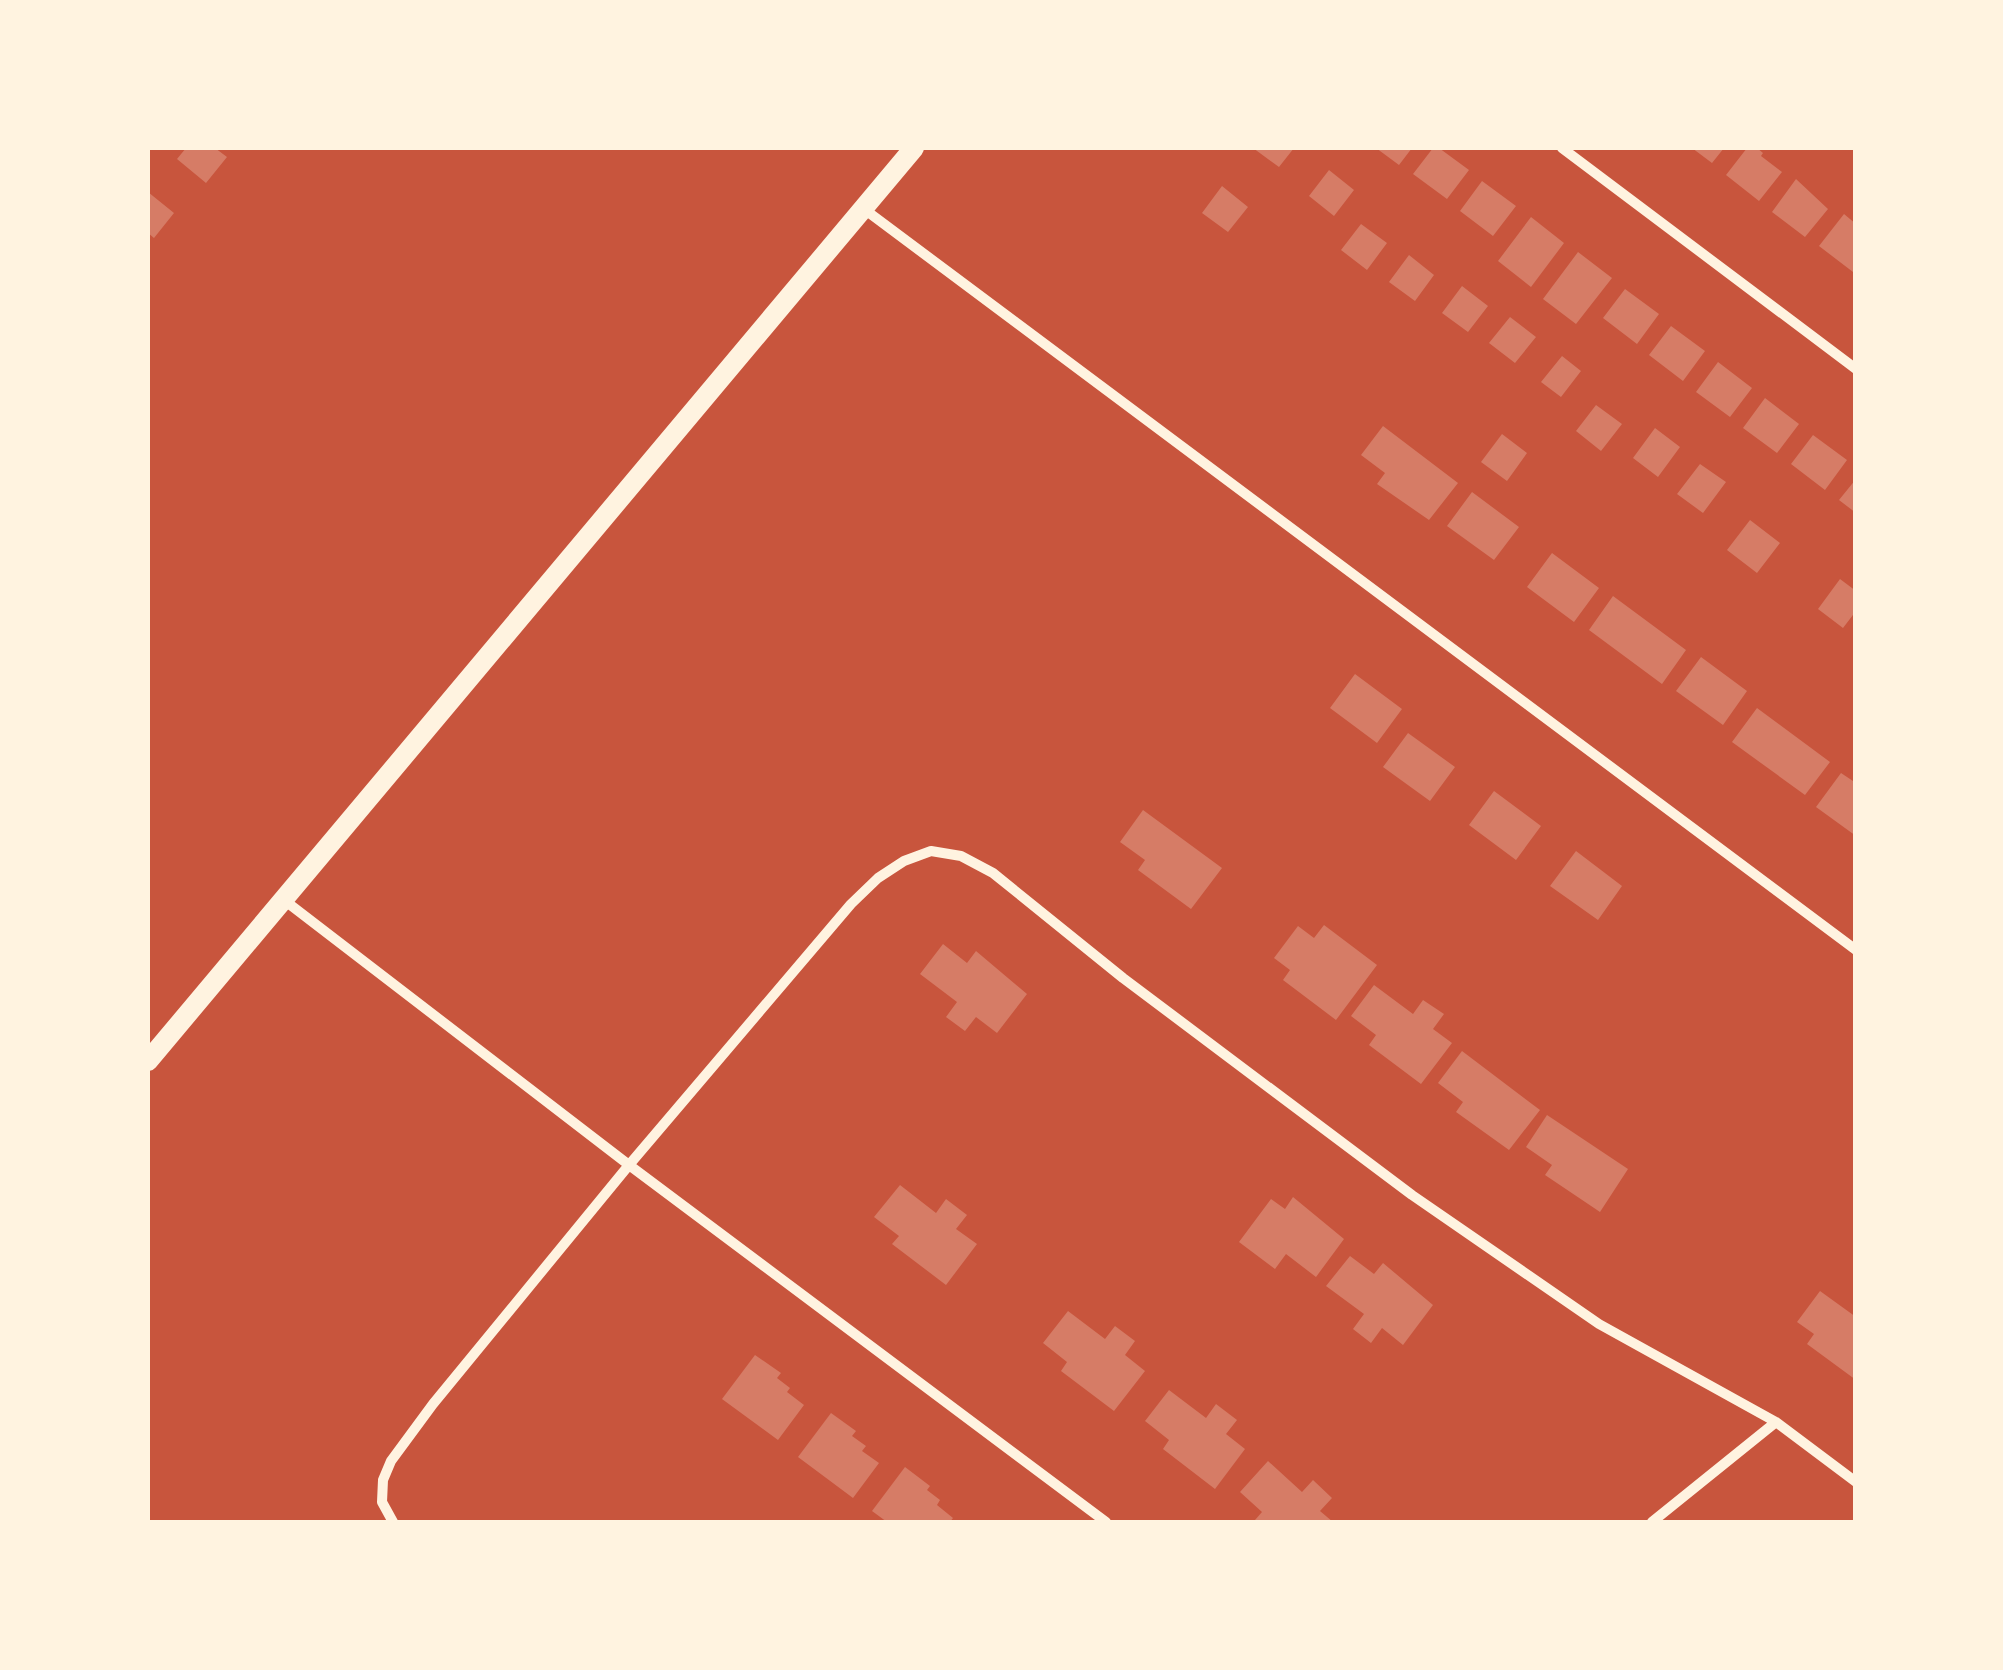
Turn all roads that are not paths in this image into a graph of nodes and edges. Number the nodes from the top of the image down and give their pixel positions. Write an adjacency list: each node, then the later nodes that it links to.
1 (914, 148): 3 (main road)
2 (1562, 148): 4 (street)
3 (864, 209): 5 (main road); 6 (street)
4 (1856, 369)
5 (283, 899): 7 (main road); 8 (street)
6 (1856, 950)
7 (148, 1061)
8 (629, 1165): 9 (street); 11 (street); 12 (street)
9 (1776, 1422): 10 (street); 13 (street)
10 (1856, 1482)
11 (393, 1522)
12 (1106, 1522)
13 (1652, 1522)

